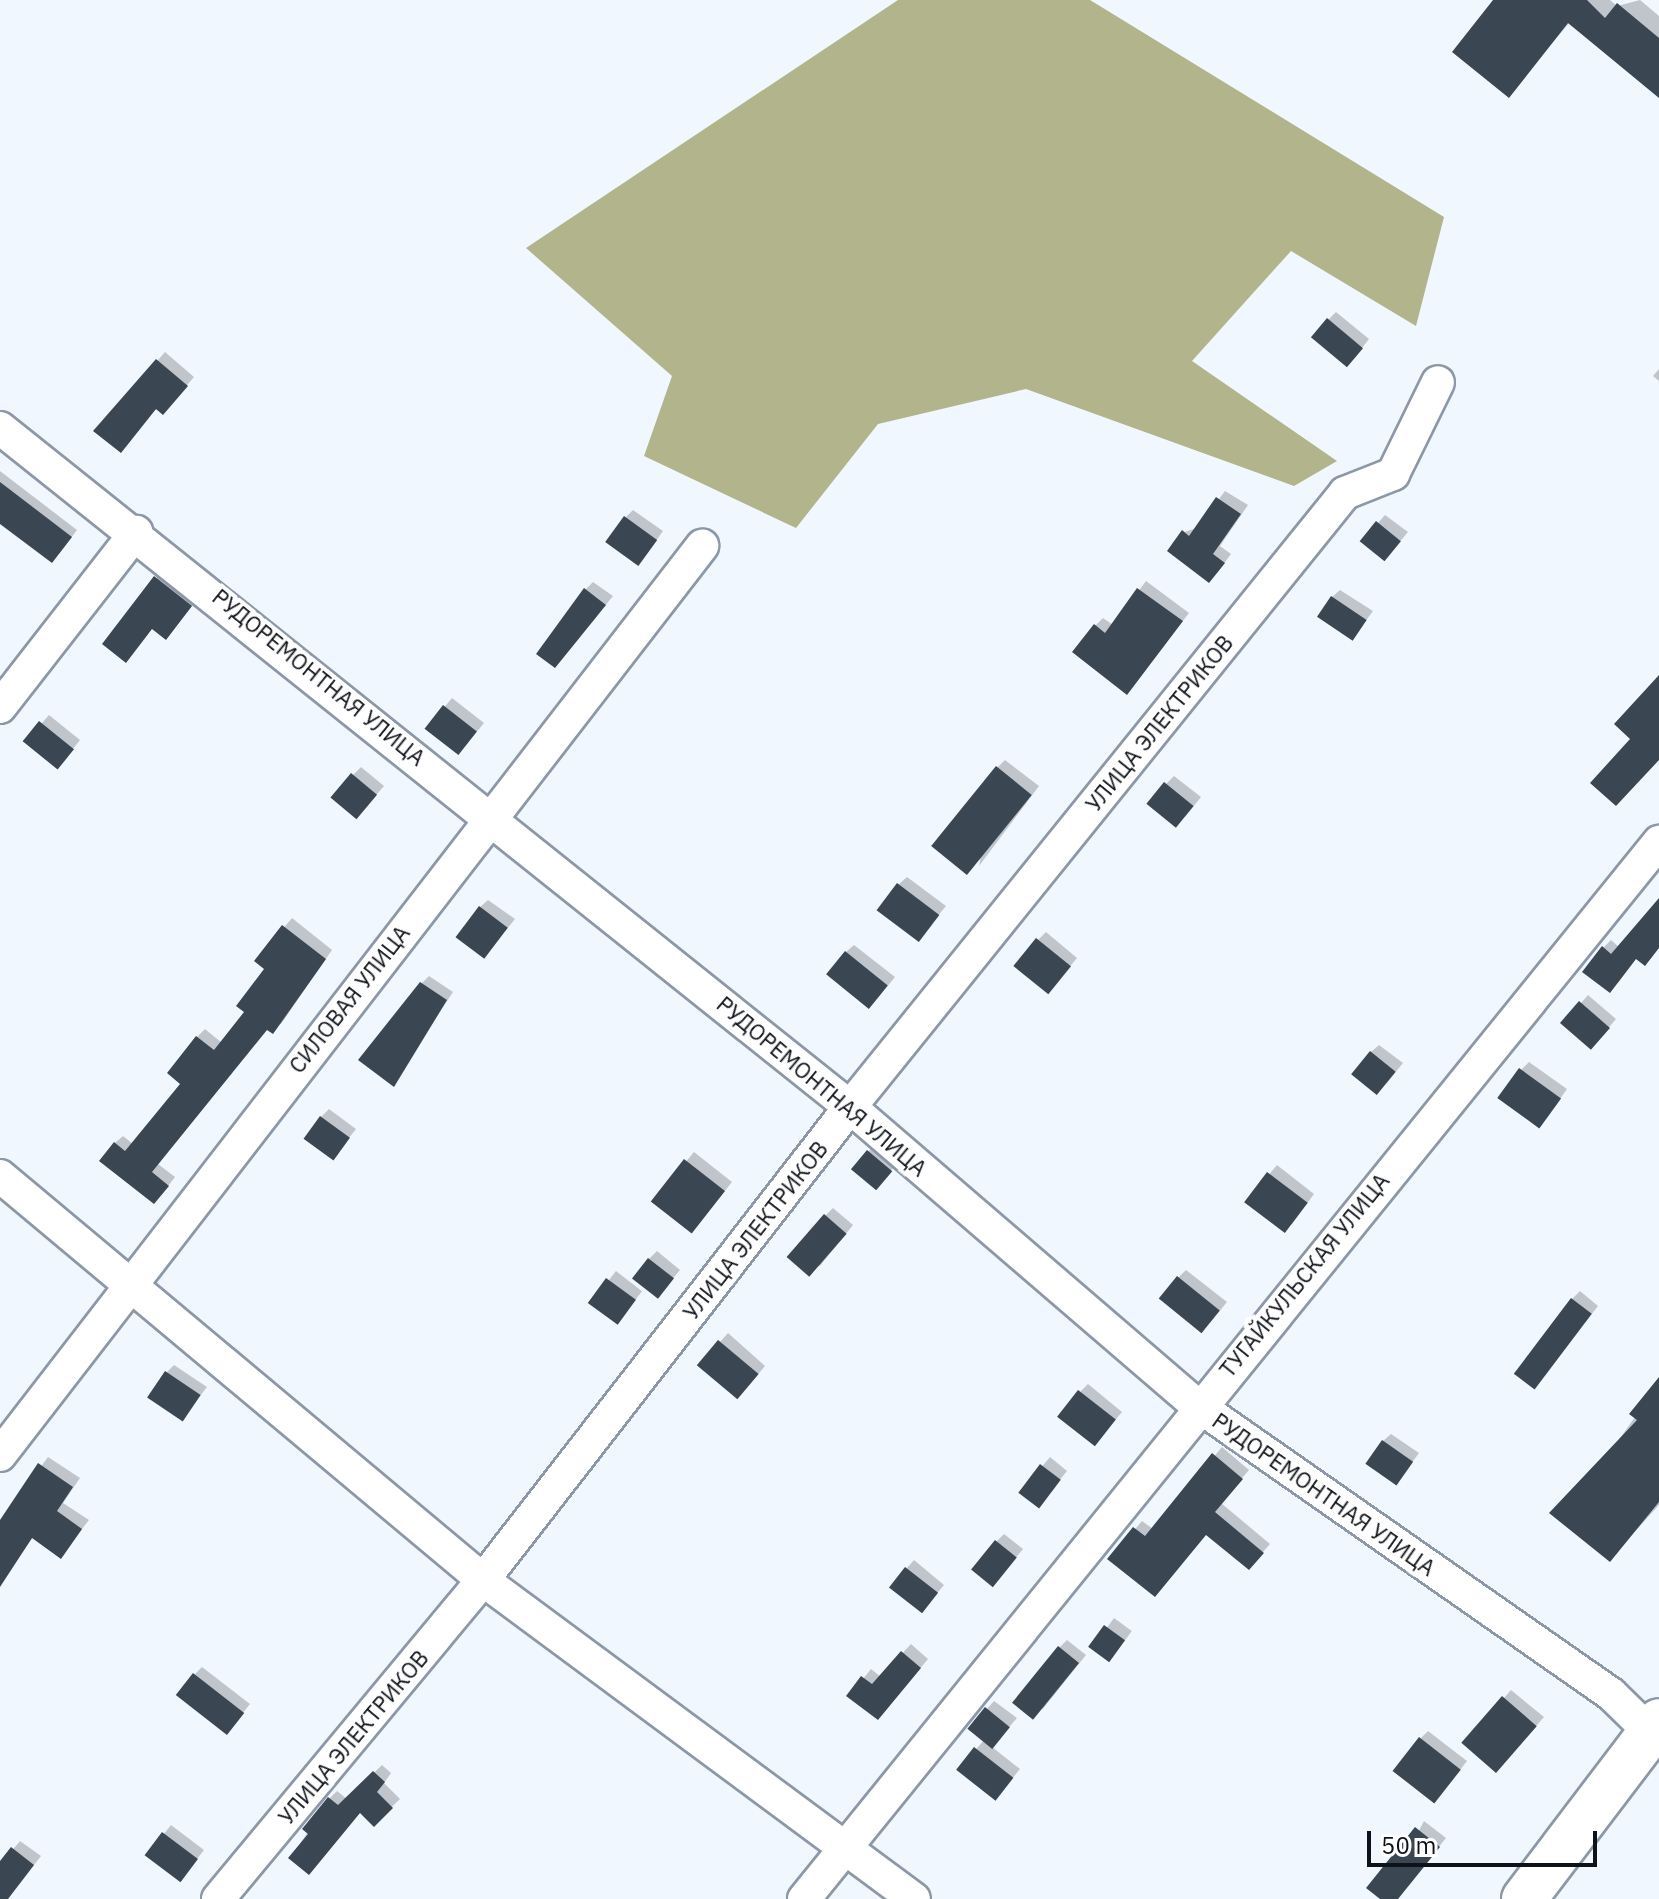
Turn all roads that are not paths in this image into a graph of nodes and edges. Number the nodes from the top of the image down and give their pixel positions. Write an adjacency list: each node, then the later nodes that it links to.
1 (1438, 382): 8 (street, УЛИЦА ЭЛЕКТРИКОВ)
2 (0, 428): 3 (street, РУДОРЕМОНТНАЯ УЛИЦА)
3 (136, 532): 5 (street); 6 (street, РУДОРЕМОНТНАЯ УЛИЦА)
4 (702, 546): 6 (street, СИЛОВАЯ УЛИЦА)
5 (0, 707)
6 (492, 816): 8 (street, РУДОРЕМОНТНАЯ УЛИЦА); 10 (street, СИЛОВАЯ УЛИЦА)
7 (1659, 842): 11 (street, ТУГАЙКУЛЬСКАЯ УЛИЦА)
8 (850, 1107): 11 (street, РУДОРЕМОНТНАЯ УЛИЦА); 13 (street, УЛИЦА ЭЛЕКТРИКОВ)
9 (0, 1176): 10 (street)
10 (126, 1284): 12 (street, СИЛОВАЯ УЛИЦА); 13 (street)
11 (1197, 1405): 14 (street, РУДОРЕМОНТНАЯ УЛИЦА); 15 (street, ТУГАЙКУЛЬСКАЯ УЛИЦА)
12 (0, 1455)
13 (483, 1580): 15 (street); 16 (street, УЛИЦА ЭЛЕКТРИКОВ)
14 (1655, 1727): 19 (street)
15 (850, 1845): 17 (street, ТУГАЙКУЛЬСКАЯ УЛИЦА); 18 (street)
16 (218, 1899)
17 (804, 1899)
18 (914, 1899)
19 (1524, 1899)

